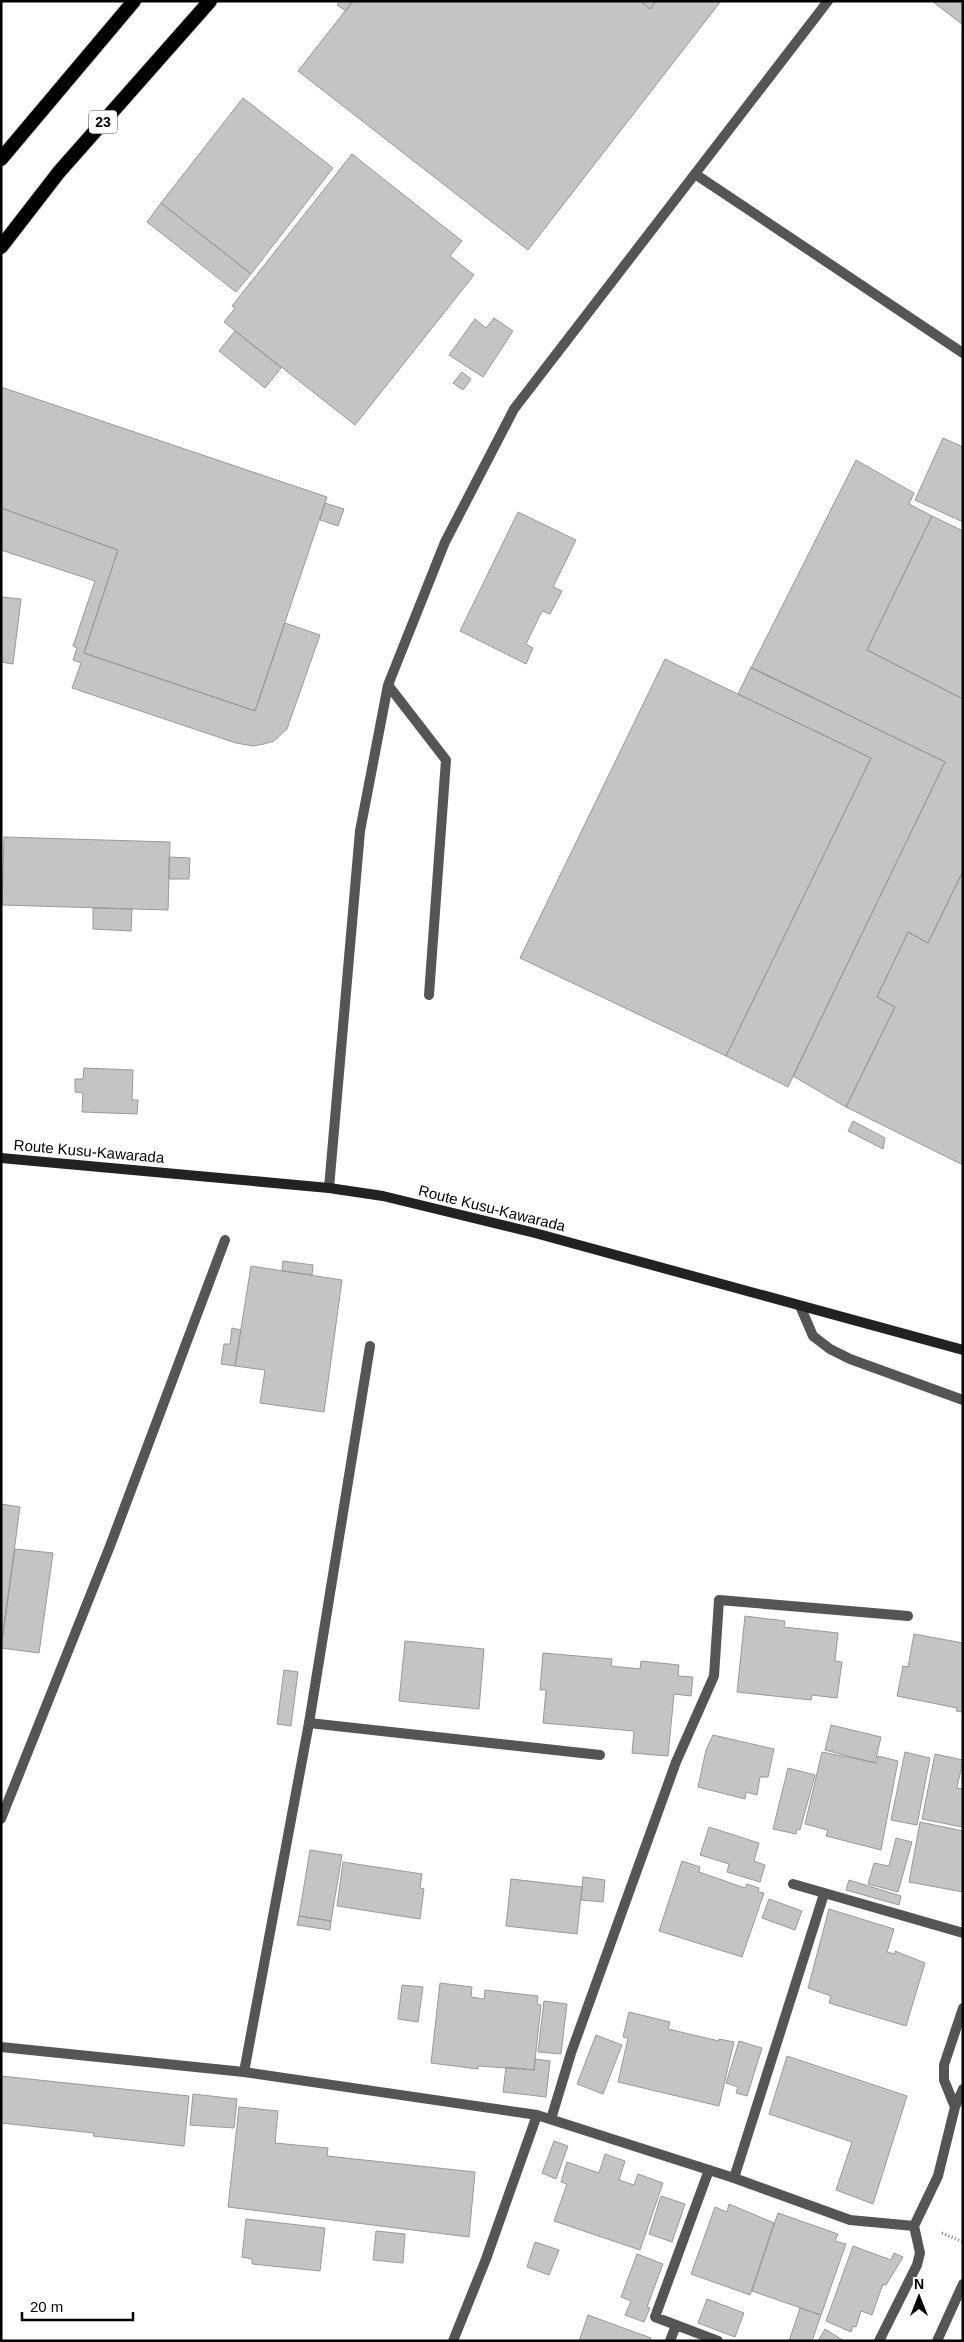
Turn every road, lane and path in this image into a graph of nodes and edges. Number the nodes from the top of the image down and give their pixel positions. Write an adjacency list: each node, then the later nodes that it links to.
1 (134, 1): 4 (highway)
2 (210, 1): 6 (highway, 23)
3 (828, 1): 5 (street)
4 (1, 159)
5 (695, 174): 7 (street); 8 (street)
6 (1, 247)
7 (963, 353)
8 (388, 685): 9 (street); 11 (street)
9 (428, 995)
10 (1, 1158): 11 (main road, Route Kusu-Kawarada)
11 (330, 1188): 13 (main road, Route Kusu-Kawarada)
12 (225, 1240): 20 (street)
13 (800, 1306): 15 (main road, Route Kusu-Kawarada); 16 (street)
14 (370, 1346): 18 (street)
15 (963, 1350)
16 (963, 1400)
17 (908, 1616): 30 (street)
18 (309, 1723): 19 (street); 26 (street)
19 (600, 1755)
20 (1, 1819)
21 (793, 1884): 22 (street)
22 (824, 1894): 23 (street); 32 (street)
23 (963, 1932)
24 (963, 2008): 28 (street)
25 (1, 2047): 26 (street)
26 (244, 2072): 29 (street)
27 (963, 2089): 28 (street)
28 (955, 2107): 33 (street)
29 (537, 2115): 30 (street); 36 (street)
30 (551, 2119): 31 (street)
31 (710, 2170): 32 (street); 35 (street)
32 (734, 2178): 33 (street)
33 (914, 2226): 39 (street)
34 (963, 2284): 40 (street)
35 (676, 2324): 37 (street); 38 (street)
36 (453, 2341)
37 (670, 2341)
38 (718, 2341)
39 (879, 2341)
40 (937, 2341)

